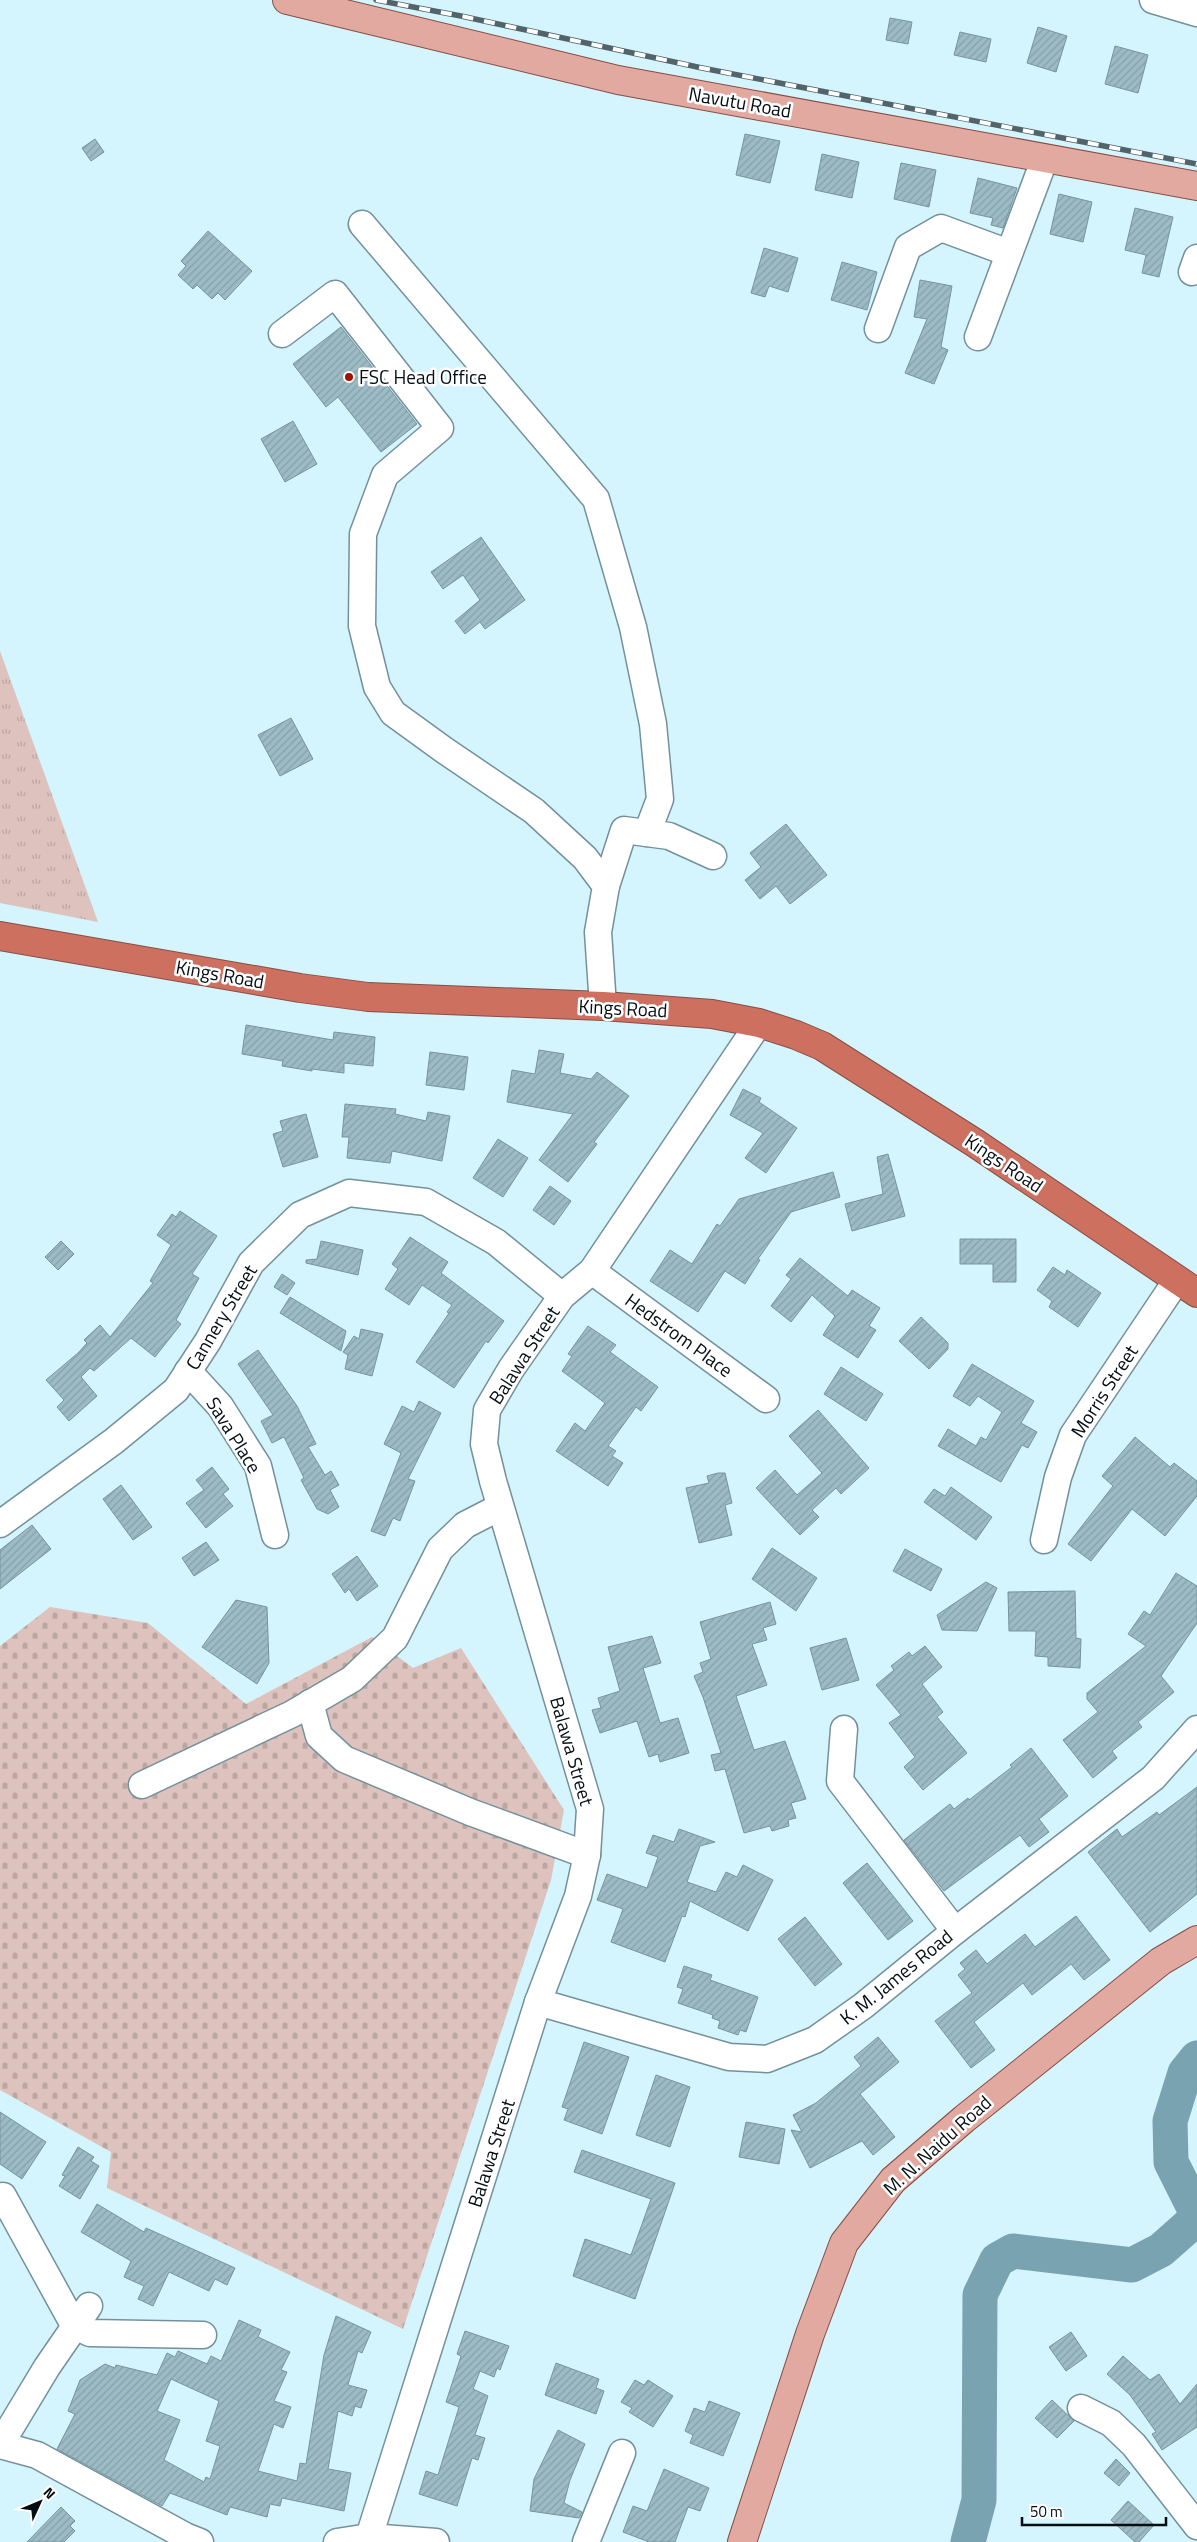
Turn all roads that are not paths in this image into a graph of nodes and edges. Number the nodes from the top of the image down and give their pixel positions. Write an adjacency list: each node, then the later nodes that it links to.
1 (287, 0): 4 (main road, Navutu Road)
2 (1154, 0): 3 (street)
3 (1197, 13)
4 (1045, 158): 5 (main road, Navutu Road); 7 (street)
5 (1197, 186)
6 (362, 224): 11 (street)
7 (1009, 253): 8 (street); 10 (street)
8 (878, 329)
9 (282, 334): 13 (street)
10 (978, 337)
11 (648, 833): 12 (street); 13 (street)
12 (713, 856)
13 (606, 886): 15 (street)
14 (0, 936): 15 (highway, Kings Road)
15 (603, 1006): 16 (highway, Kings Road)
16 (759, 1024): 17 (street, Balawa Street); 18 (highway, Kings Road)
17 (592, 1271): 19 (street, Balawa Street); 21 (street, Hedstrom Place)
18 (1187, 1287): 25 (street, Morris Street)
19 (562, 1296): 20 (street, Cannery Street); 22 (street, Balawa Street)
20 (188, 1371): 23 (street, Cannery Street); 24 (street, Sava Place)
21 (766, 1399)
22 (500, 1507): 26 (street); 30 (street, Balawa Street)
23 (0, 1524)
24 (275, 1535)
25 (1044, 1540)
26 (310, 1703): 29 (street); 30 (street)
27 (844, 1728): 31 (street)
28 (1197, 1729): 31 (street, K. M. James Road)
29 (142, 1785)
30 (586, 1855): 33 (street, Balawa Street)
31 (955, 1931): 33 (street, K. M. James Road)
32 (1197, 1940): 46 (main road, M. N. Naidu Road)
33 (538, 2002): 41 (street, Balawa Street)
34 (3, 2196): 35 (street)
35 (82, 2316): 36 (street); 38 (street)
36 (203, 2336)
37 (1082, 2408): 40 (street)
38 (0, 2445): 42 (street)
39 (622, 2453): 45 (street)
40 (1197, 2526)
41 (369, 2539): 43 (street); 44 (street)
42 (200, 2542)
43 (337, 2542)
44 (436, 2542)
45 (586, 2542)
46 (742, 2542)

